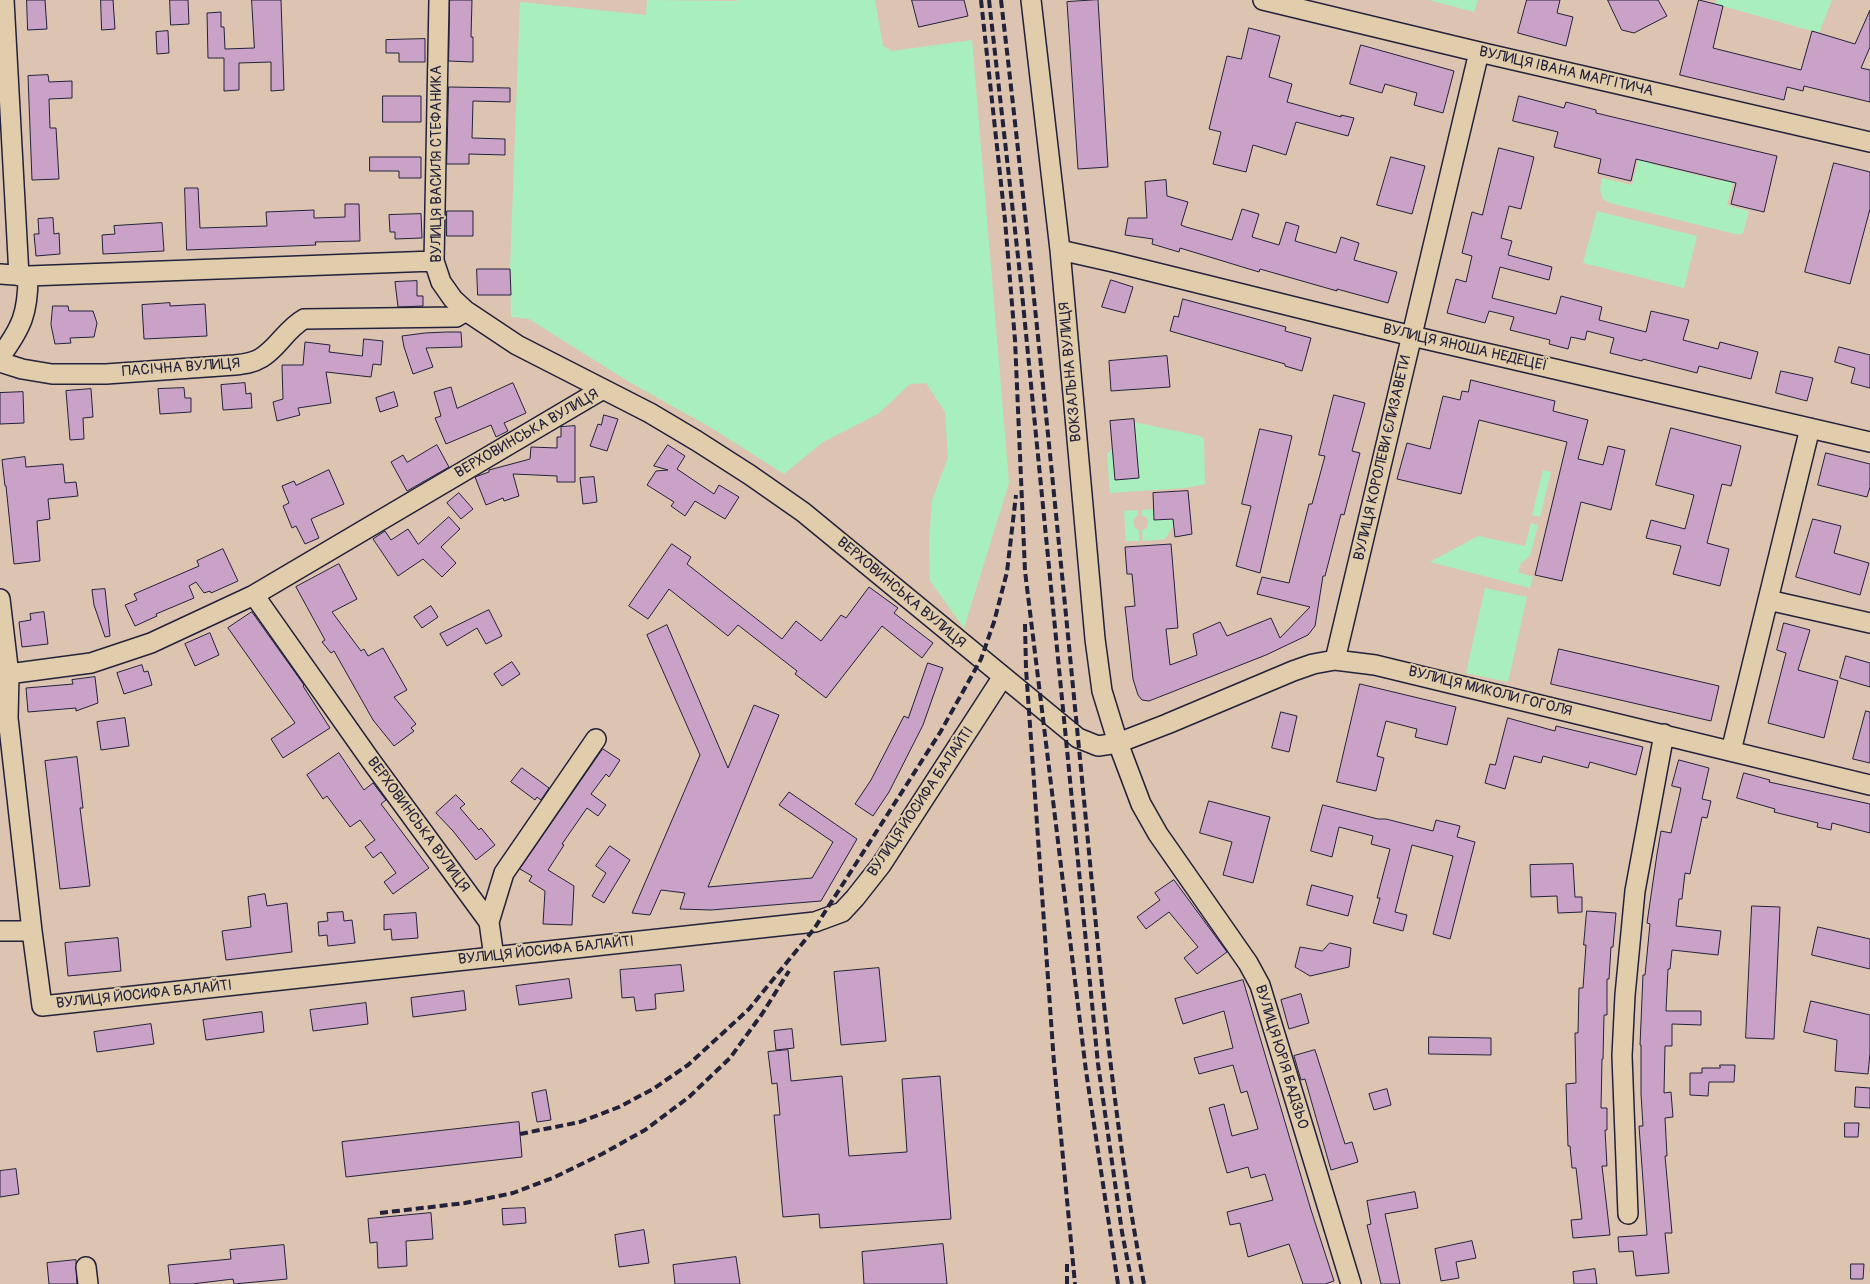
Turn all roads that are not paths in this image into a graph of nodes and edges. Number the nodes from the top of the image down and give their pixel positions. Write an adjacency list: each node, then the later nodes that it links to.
1 (4, 0): 10 (street)
2 (439, 0): 8 (street, ВУЛИЦЯ ВАСИЛЯ СТЕФАНИКА)
3 (1031, 0): 7 (street, ВОКЗАЛЬНА ВУЛИЦЯ)
4 (1263, 0): 5 (street, ВУЛИЦЯ ІВАНА МАРГІТИЧА)
5 (1479, 52): 6 (street, ВУЛИЦЯ ІВАНА МАРГІТИЧА); 12 (street, ВУЛИЦЯ КОРОЛЕВИ ЄЛИЗАВЕТИ)
6 (1870, 142)
7 (1060, 250): 12 (street, ВУЛИЦЯ ЯНОША НЕДЕЦЕЇ); 27 (street, ВОКЗАЛЬНА ВУЛИЦЯ)
8 (434, 261): 10 (street); 11 (street, ВУЛИЦЯ ВАСИЛЯ СТЕФАНИКА)
9 (0, 274): 10 (street)
10 (24, 276): 13 (street)
11 (466, 311): 14 (street, ПАСІЧНА ВУЛИЦЯ); 15 (street, ВУЛИЦЯ ВАСИЛЯ СТЕФАНИКА)
12 (1412, 336): 16 (street, ВУЛИЦЯ ЯНОША НЕДЕЦЕЇ); 22 (street, ВУЛИЦЯ КОРОЛЕВИ ЄЛИЗАВЕТИ)
13 (0, 357)
14 (0, 362)
15 (603, 389): 18 (street, ВЕРХОВИНСЬКА ВУЛИЦЯ); 24 (street, ВЕРХОВИНСЬКА ВУЛИЦЯ)
16 (1810, 428): 17 (street, ВУЛИЦЯ ЯНОША НЕДЕЦЕЇ); 20 (street)
17 (1870, 442)
18 (254, 595): 23 (street); 30 (street, ВЕРХОВИНСЬКА ВУЛИЦЯ)
19 (0, 599): 23 (street, ВУЛИЦЯ ЙОСИФА БАЛАЙТІ)
20 (1768, 600): 21 (street); 28 (street)
21 (1870, 623)
22 (1335, 660): 25 (street, ВУЛИЦЯ МИКОЛИ ГОГОЛЯ); 27 (street, ВУЛИЦЯ МИКОЛИ ГОГОЛЯ)
23 (4, 675): 31 (street, ВУЛИЦЯ ЙОСИФА БАЛАЙТІ)
24 (1002, 678): 27 (street, ВЕРХОВИНСЬКА ВУЛИЦЯ); 33 (street, ВУЛИЦЯ ЙОСИФА БАЛАЙТІ)
25 (1664, 734): 28 (street, ВУЛИЦЯ МИКОЛИ ГОГОЛЯ); 34 (street)
26 (596, 739): 30 (street, ВЕРХОВИНСЬКА ВУЛИЦЯ)
27 (1118, 743): 35 (street, ВУЛИЦЯ ЮРІЯ БАДЗЬО)
28 (1731, 751): 29 (street, ВУЛИЦЯ МИКОЛИ ГОГОЛЯ)
29 (1870, 785)
30 (489, 922): 33 (street, ВЕРХОВИНСЬКА ВУЛИЦЯ)
31 (32, 930): 32 (street); 33 (street, ВУЛИЦЯ ЙОСИФА БАЛАЙТІ)
32 (0, 931)
33 (494, 957)
34 (1628, 1214)
35 (1351, 1284)

